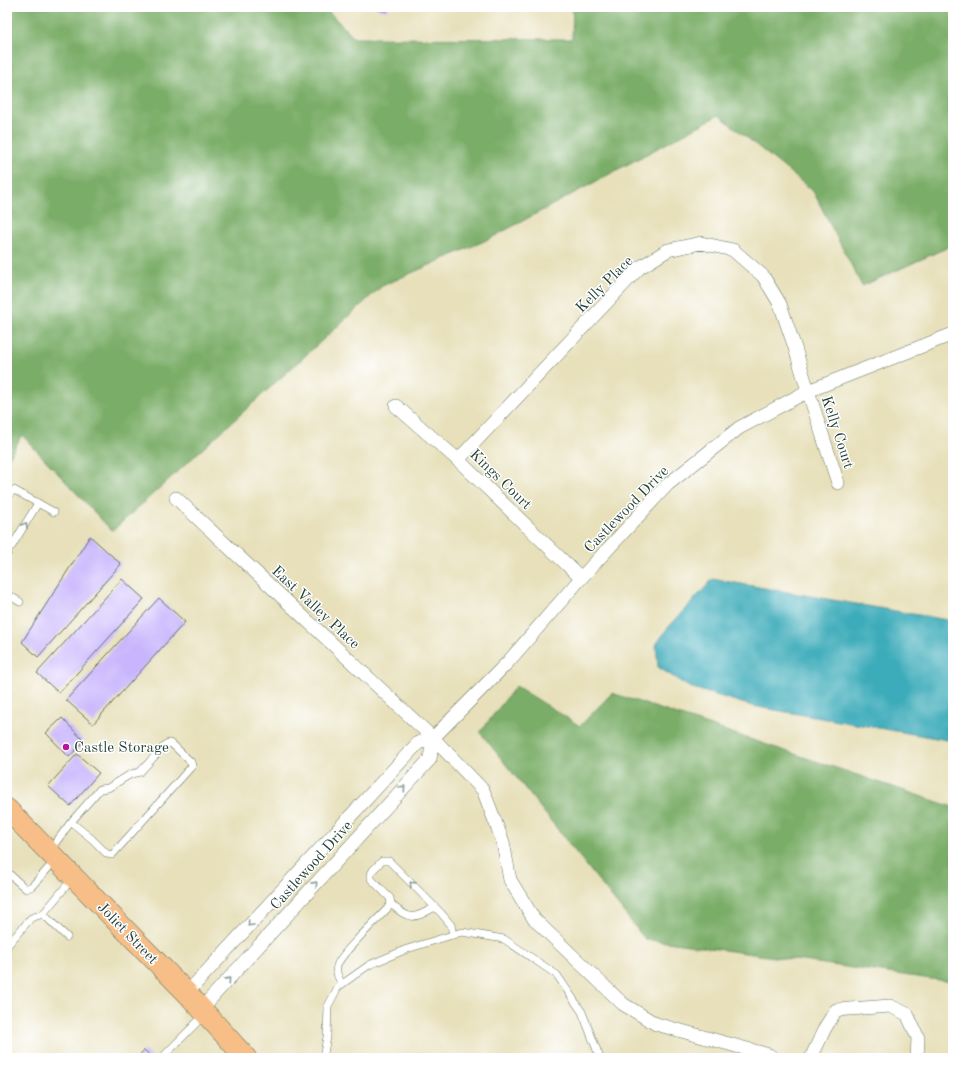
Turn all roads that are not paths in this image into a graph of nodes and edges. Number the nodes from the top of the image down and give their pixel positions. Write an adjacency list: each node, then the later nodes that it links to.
1 (953, 334): 2 (street, Castlewood Drive)
2 (808, 391): 4 (street, Kelly Place); 5 (street, Kelly Court); 11 (street, Castlewood Drive)
3 (396, 406): 4 (street, Kings Court)
4 (458, 460): 11 (street, Kings Court)
5 (838, 483)
6 (7, 496): 8 (lane)
7 (176, 498): 14 (street, East Valley Place)
8 (38, 503): 9 (lane); 10 (lane, one-way to 8)
9 (54, 512)
10 (12, 546)
11 (581, 578): 14 (street, Castlewood Drive)
12 (7, 594): 13 (lane)
13 (20, 602)
14 (433, 738): 27 (street, Castlewood Drive, one-way to 27); 28 (street, Castlewood Drive, one-way to 14); 33 (street, East Valley Place)
15 (7, 809): 17 (main road, Joliet Street)
16 (71, 822): 16 (lane); 17 (lane)
17 (52, 856): 18 (lane); 19 (main road, Joliet Street)
18 (7, 872)
19 (74, 878): 22 (lane); 27 (main road, Joliet Street)
20 (391, 904): 21 (lane); 21 (lane, one-way to 20); 26 (lane)
21 (435, 907): 23 (lane)
22 (43, 914): 24 (lane); 25 (lane)
23 (453, 934): 26 (lane); 32 (lane)
24 (67, 937)
25 (7, 946)
26 (342, 984): 31 (lane)
27 (187, 993): 28 (main road, Joliet Street)
28 (204, 1012): 29 (lane); 30 (main road, Joliet Street)
29 (162, 1058)
30 (246, 1058)
31 (323, 1058)
32 (600, 1058)
33 (773, 1058)
34 (811, 1058): 35 (street)
35 (917, 1058)

